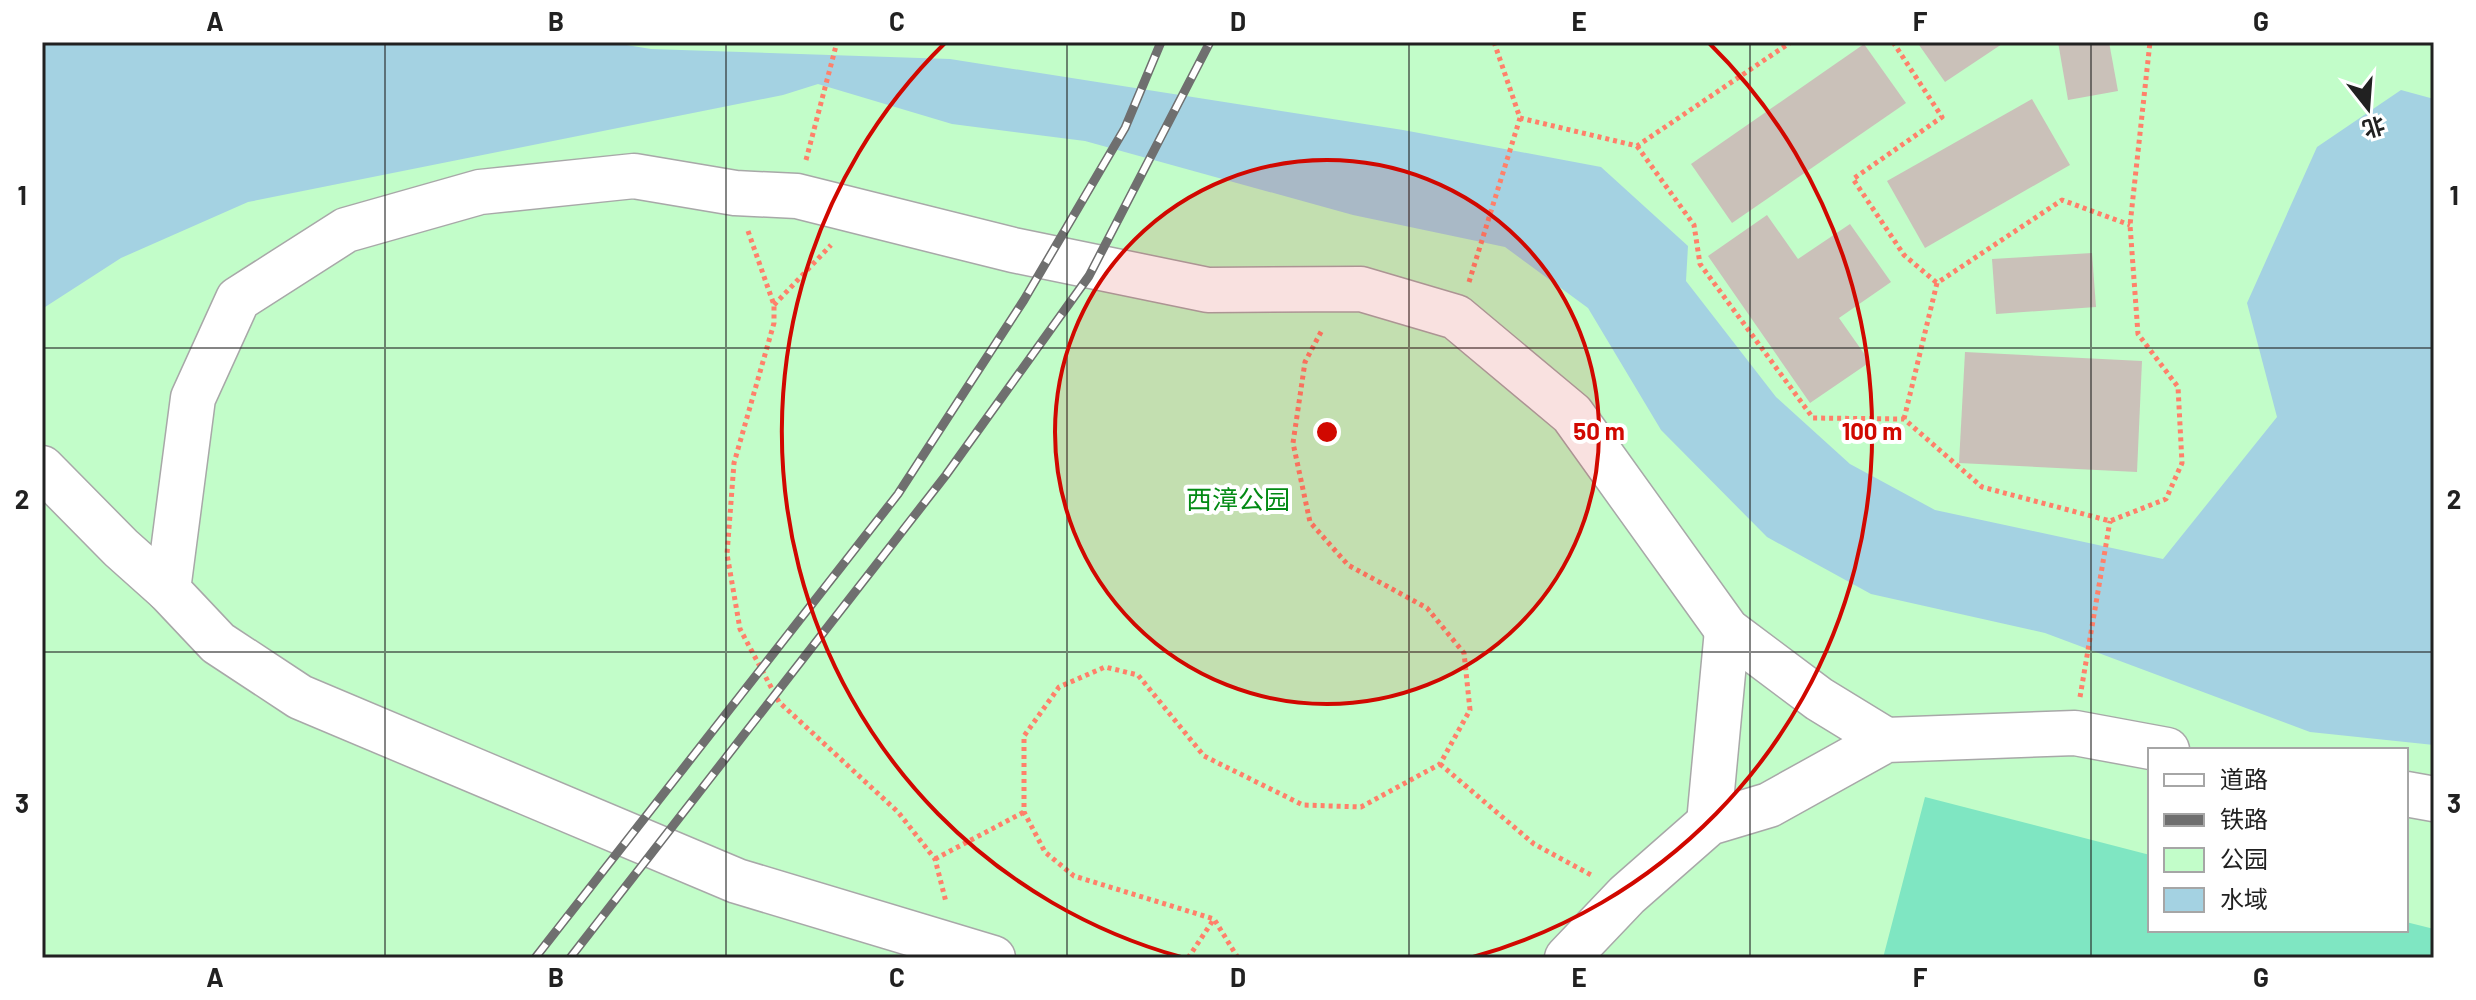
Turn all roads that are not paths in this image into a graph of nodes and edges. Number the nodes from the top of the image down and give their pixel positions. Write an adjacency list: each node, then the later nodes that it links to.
1 (42, 468): 2 (lane)
2 (168, 590): 3 (lane); 9 (lane)
3 (1727, 630): 4 (lane); 8 (lane)
4 (1886, 740): 5 (lane); 8 (lane)
5 (2156, 748)
6 (2408, 794): 7 (lane)
7 (2434, 799)
8 (1709, 823): 10 (lane)
9 (975, 953)
10 (1567, 958)

